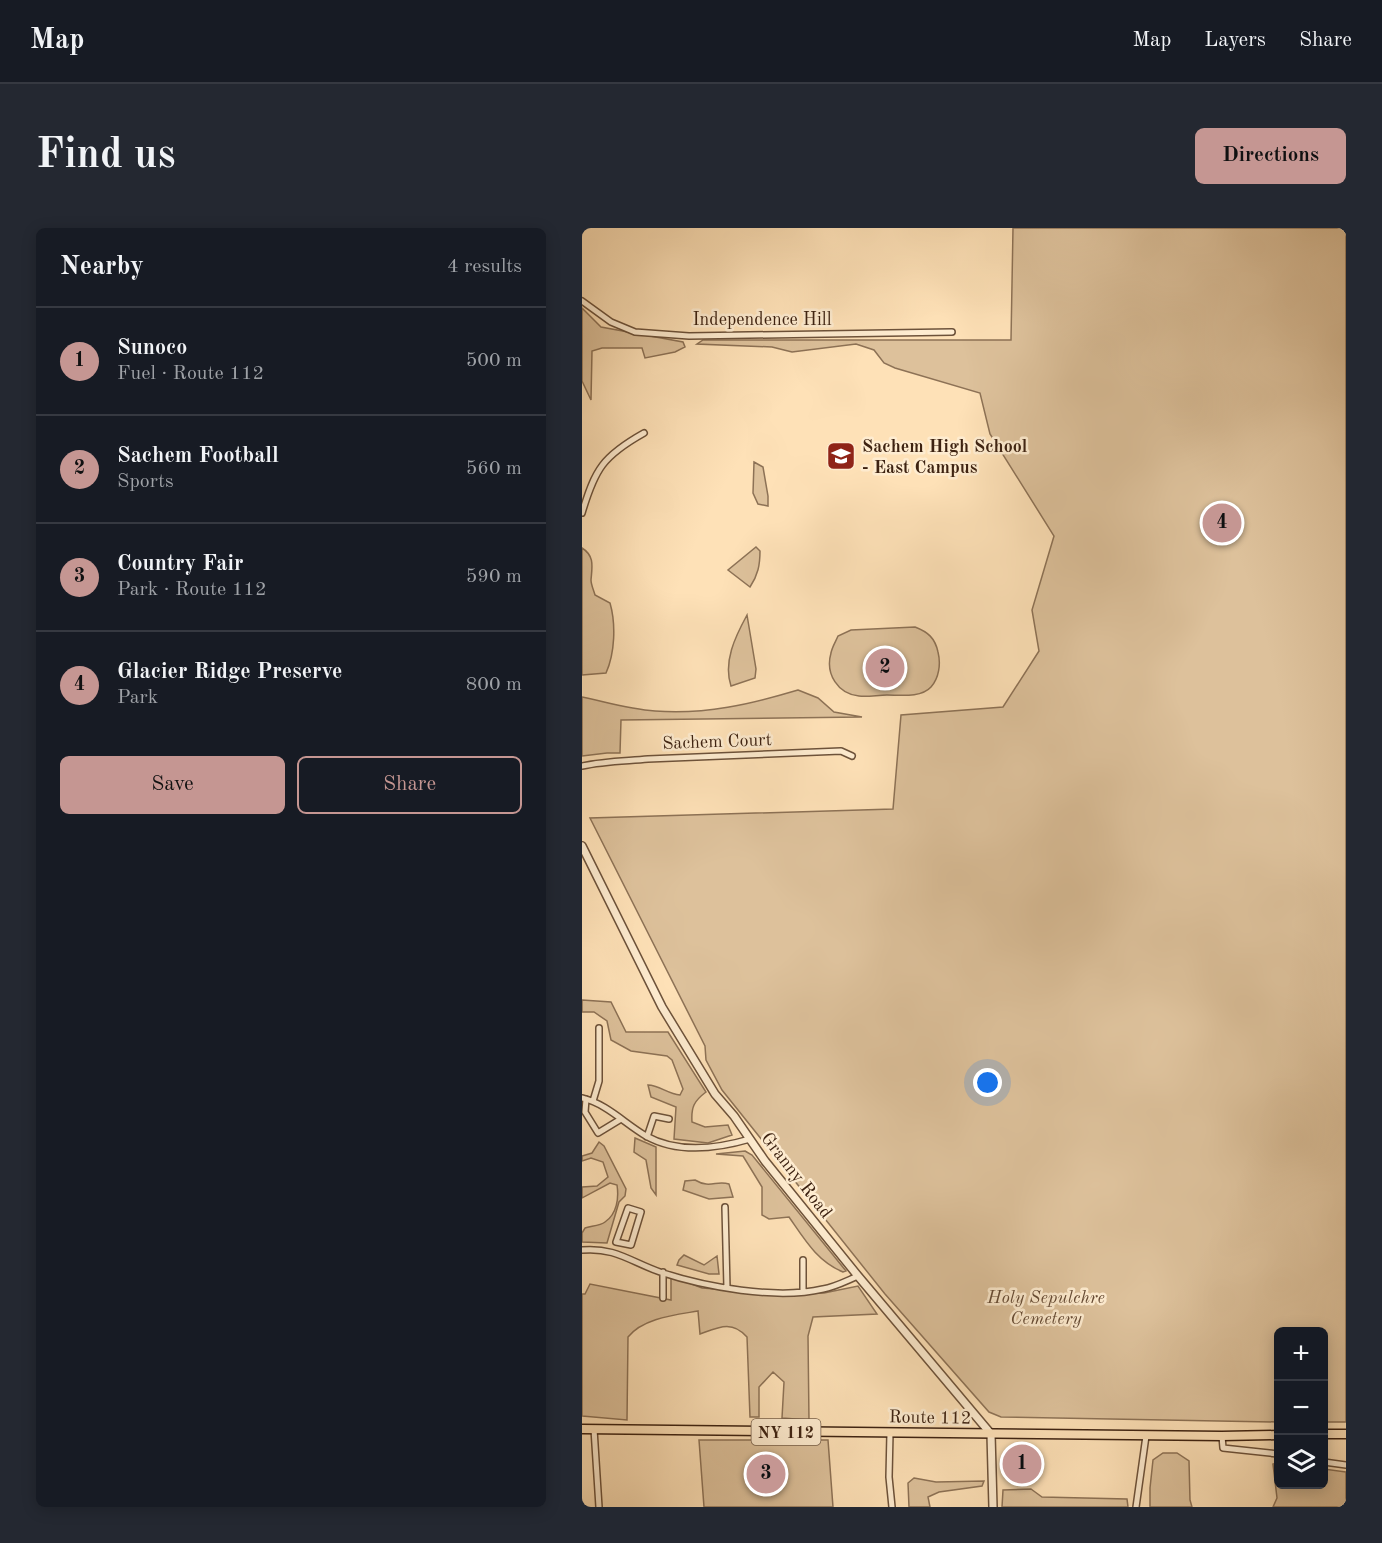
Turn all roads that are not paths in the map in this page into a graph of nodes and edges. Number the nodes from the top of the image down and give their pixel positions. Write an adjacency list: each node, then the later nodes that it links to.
1 (582, 301): 2 (street, Independence Hill)
2 (952, 332)
3 (644, 433): 4 (street)
4 (582, 513)
5 (852, 756): 6 (street, Sachem Court)
6 (582, 766)
7 (582, 846): 14 (street, Granny Road)
8 (599, 1028): 10 (street)
9 (584, 1098): 10 (street); 11 (street)
10 (593, 1101): 11 (street)
11 (621, 1119): 13 (street)
12 (669, 1119): 13 (street)
13 (647, 1137): 14 (street)
14 (750, 1139): 21 (street, Granny Road)
15 (725, 1207): 22 (street)
16 (616, 1242): 16 (street); 18 (street)
17 (582, 1250): 18 (street)
18 (612, 1251): 20 (street)
19 (803, 1260): 23 (street)
20 (663, 1272): 22 (street); 24 (street)
21 (858, 1276): 23 (street); 28 (street, Granny Road)
22 (727, 1288): 23 (street)
23 (803, 1292)
24 (663, 1298)
25 (582, 1429): 26 (main road, Route 112 / NY 112)
26 (594, 1429): 27 (main road, Route 112 / NY 112); 37 (street)
27 (890, 1433): 28 (main road, Route 112 / NY 112); 38 (street)
28 (991, 1434): 32 (main road, Route 112 / NY 112); 39 (street)
29 (1328, 1434): 30 (main road)
30 (1346, 1434)
31 (1274, 1435): 33 (main road, Route 112 / NY 112)
32 (1146, 1436): 33 (main road, Route 112 / NY 112); 40 (street)
33 (1222, 1436): 34 (street)
34 (1274, 1454)
35 (1328, 1462): 36 (street)
36 (1346, 1465)
37 (599, 1507)
38 (892, 1507)
39 (993, 1507)
40 (1136, 1507)

